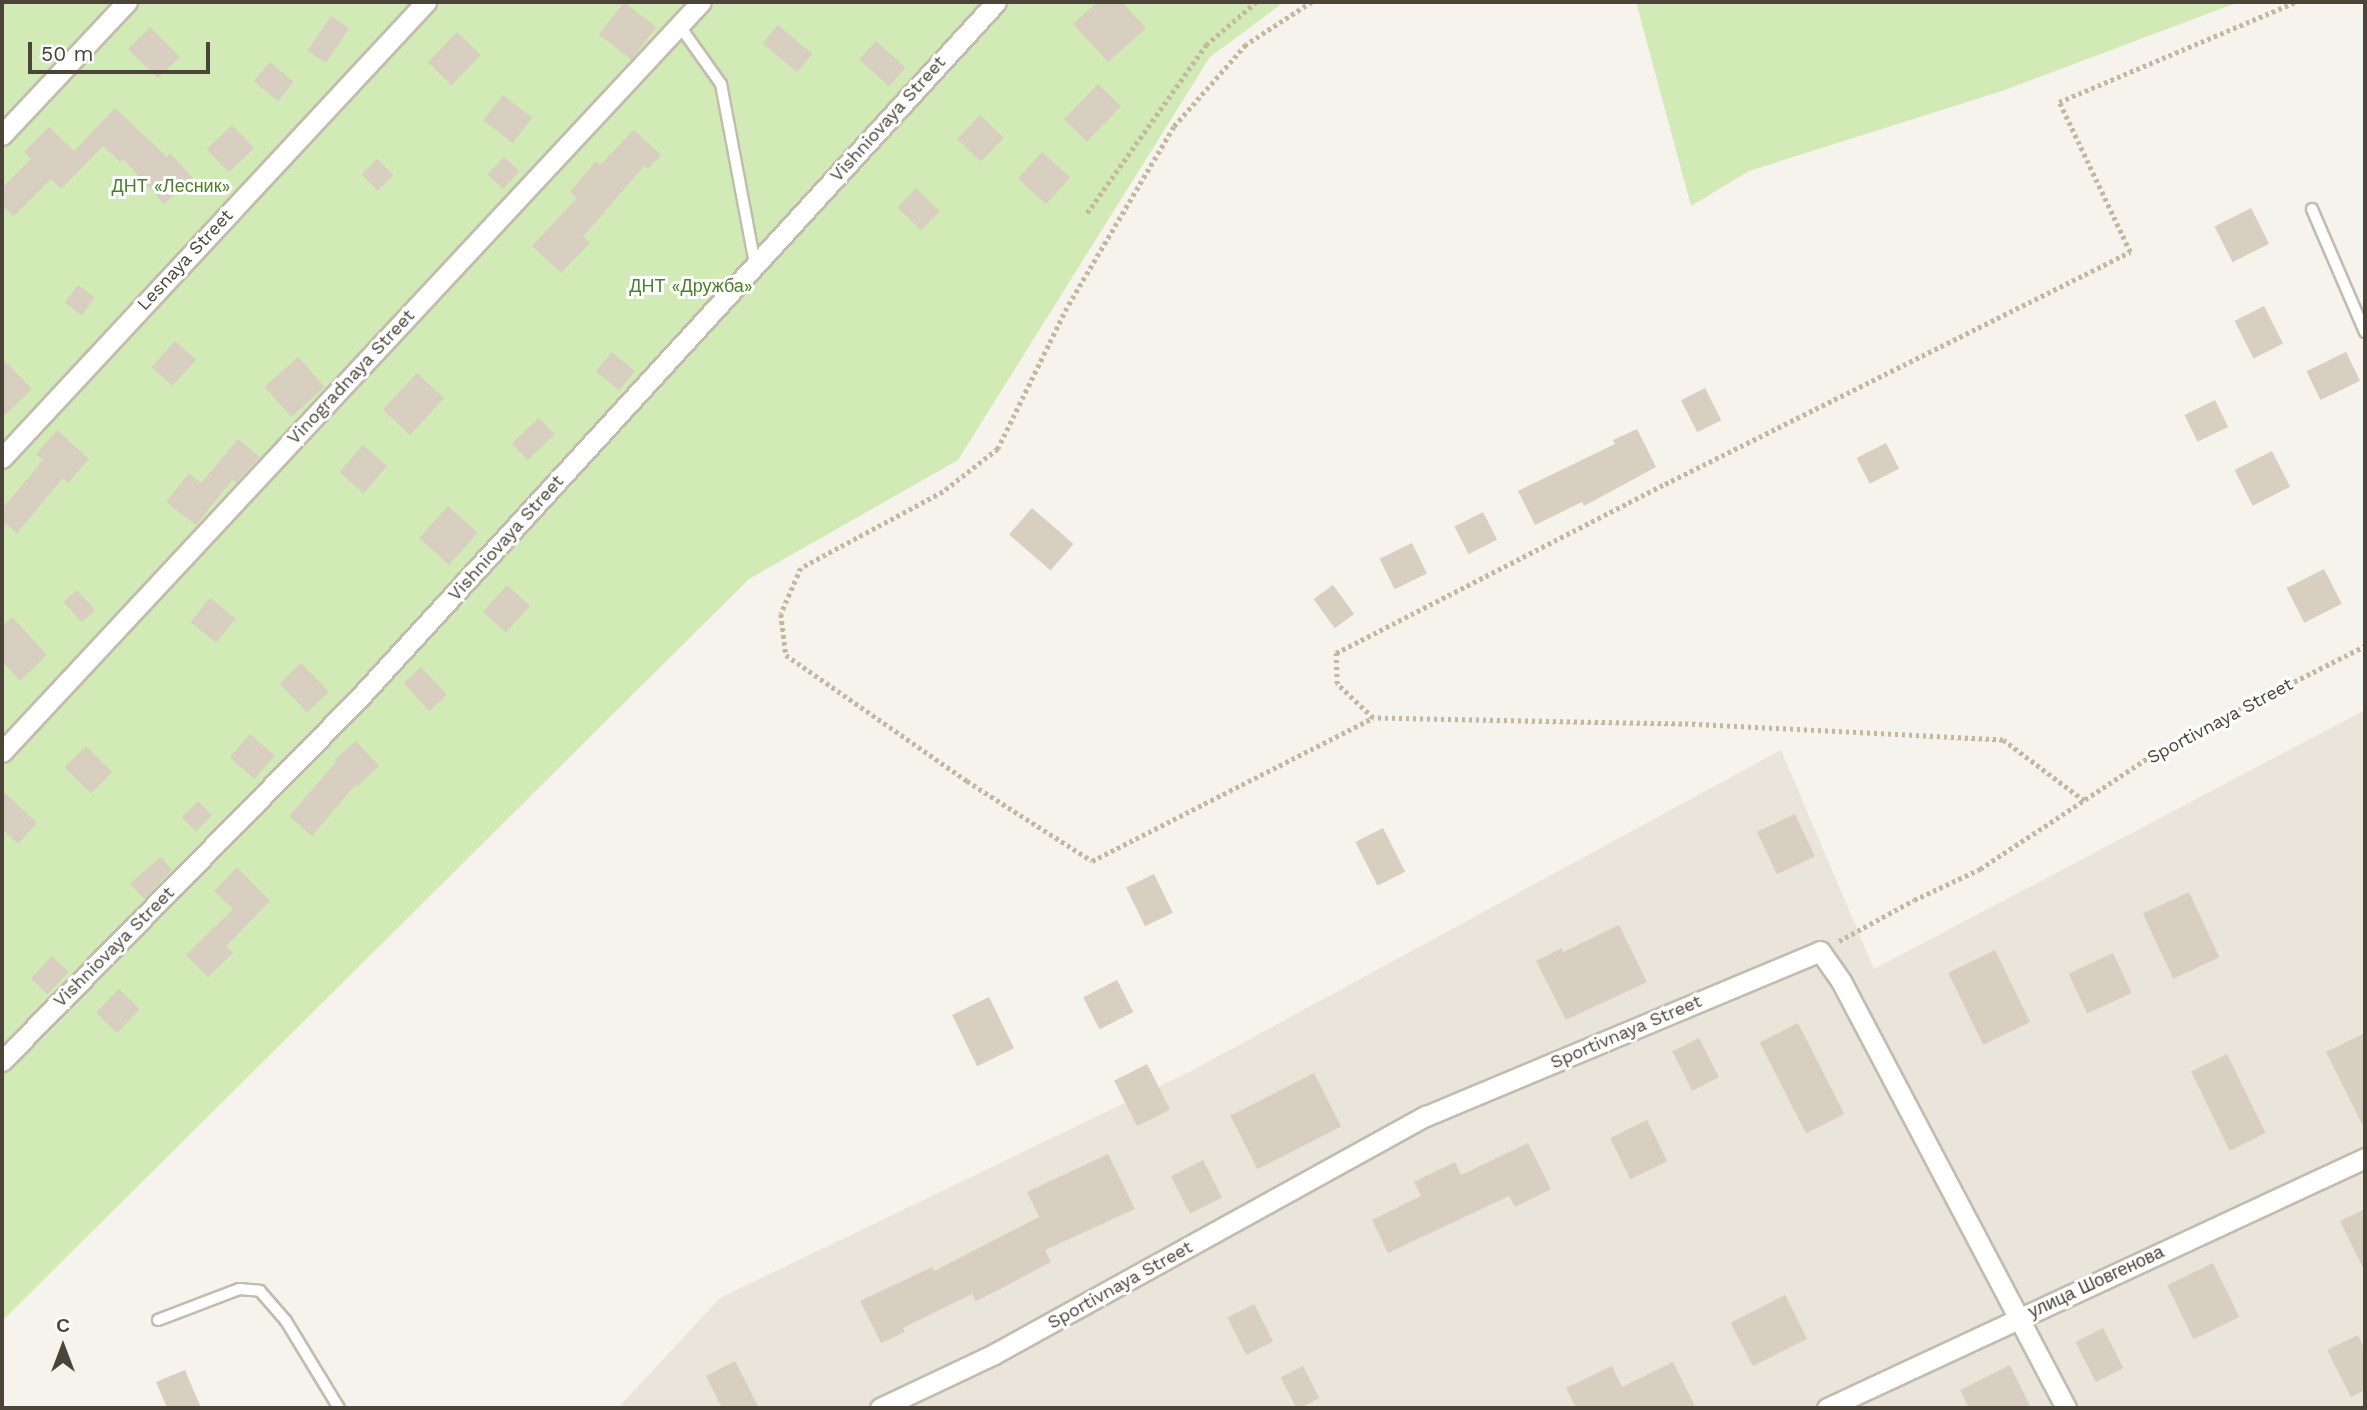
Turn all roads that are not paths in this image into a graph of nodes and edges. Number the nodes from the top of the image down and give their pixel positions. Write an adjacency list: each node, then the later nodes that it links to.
1 (127, 2): 6 (street)
2 (426, 2): 10 (street, Lesnaya Street)
3 (701, 2): 5 (street, Vinogradnaya Street)
4 (996, 2): 8 (street, Vishniovaya Street)
5 (679, 25): 8 (lane); 11 (street, Vinogradnaya Street)
6 (2, 135)
7 (2312, 209): 9 (lane)
8 (755, 265): 12 (street, Vishniovaya Street)
9 (2365, 332)
10 (2, 458)
11 (2, 752)
12 (2, 1061)
13 (2365, 1158): 14 (street, улица Шовгенова)
14 (2016, 1319): 17 (street, Sportivnaya Street); 18 (street, улица Шовгенова); 19 (street)
15 (158, 1321): 16 (lane)
16 (339, 1408)
17 (880, 1408)
18 (1827, 1408)
19 (2066, 1408)

